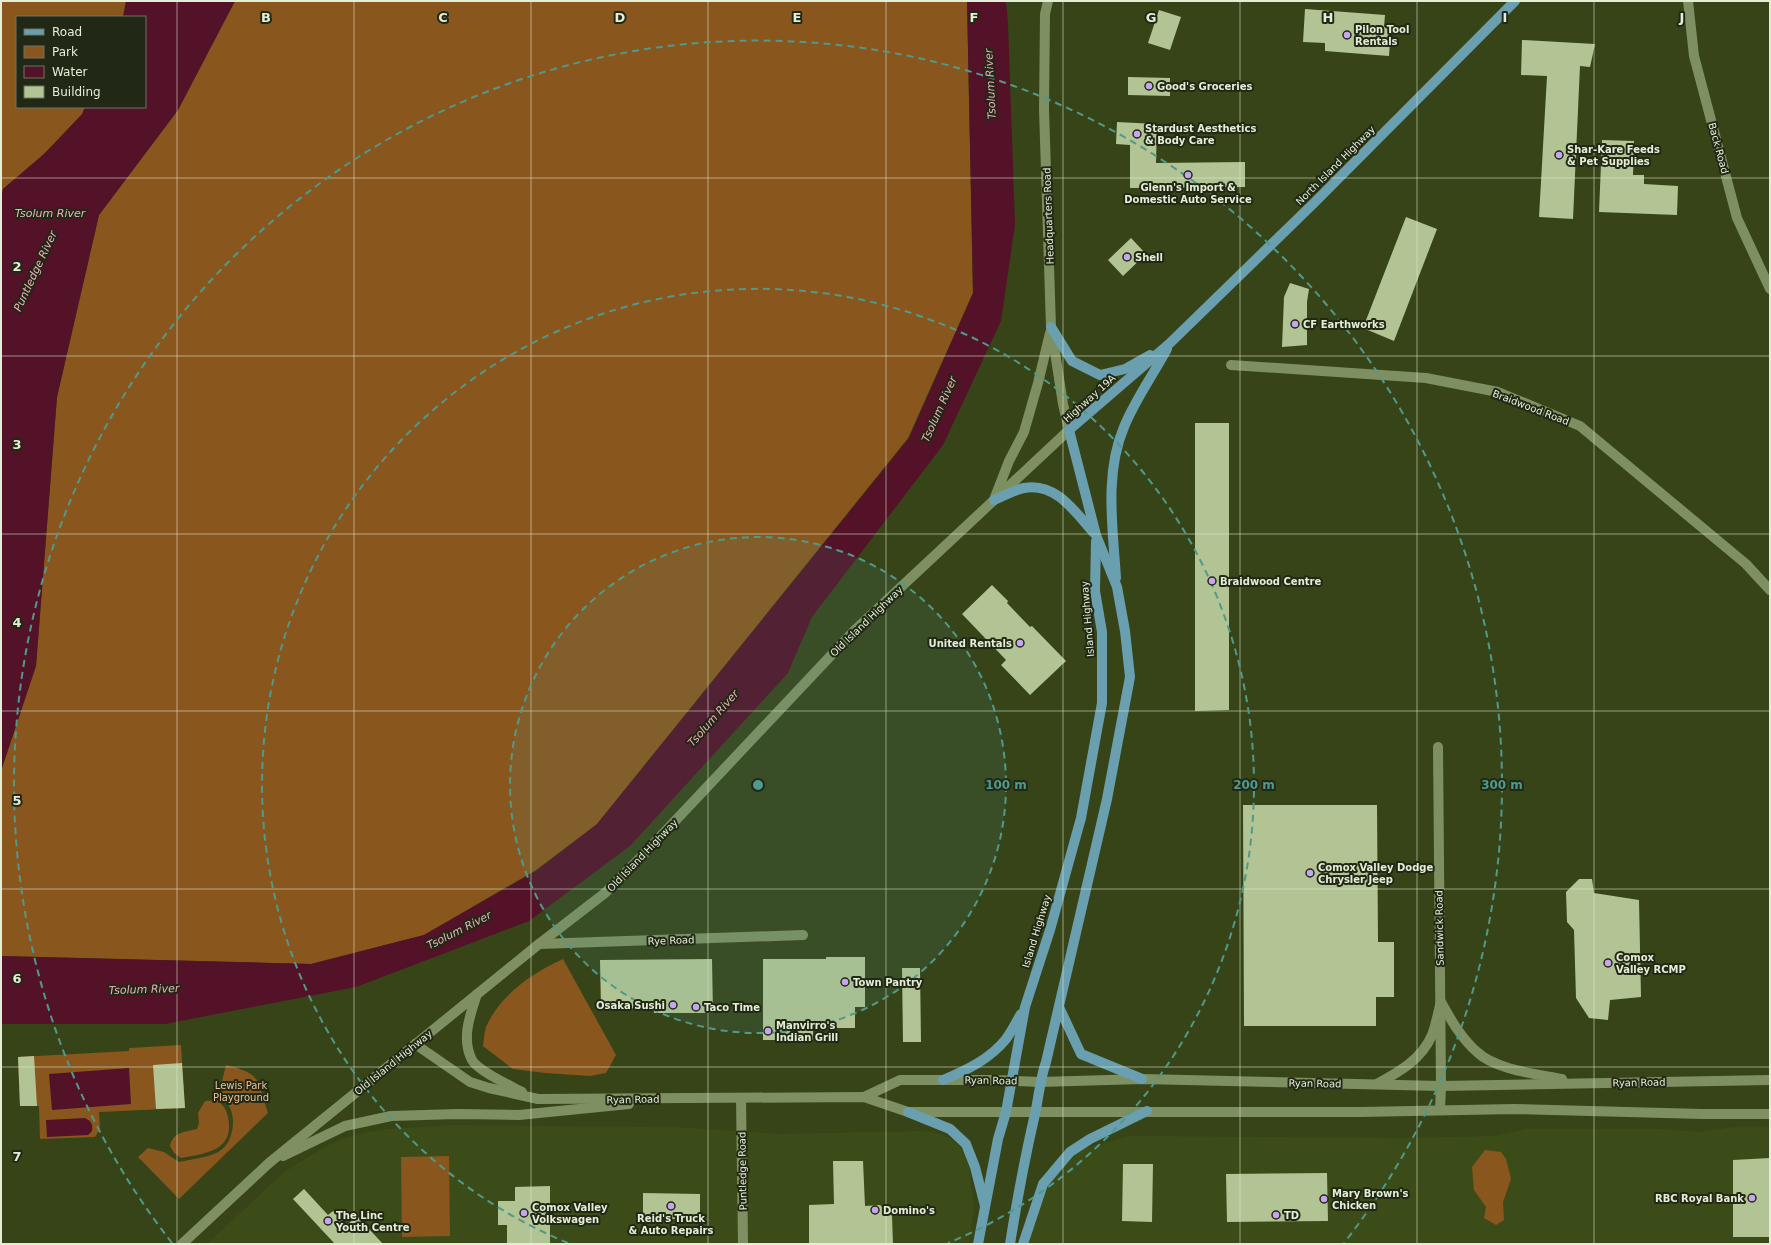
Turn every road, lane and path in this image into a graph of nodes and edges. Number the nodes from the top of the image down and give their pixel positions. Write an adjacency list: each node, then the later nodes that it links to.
1 (1048, 1): 5 (main road, Headquarters Road)
2 (1515, 1): 6 (main road, North Island Highway)
3 (1688, 1): 4 (main road, Back Road)
4 (1770, 289)
5 (1051, 327): 6 (main road); 8 (main road, Headquarters Road); 9 (main road)
6 (1170, 344): 8 (main road, Highway 19A); 11 (main road)
7 (1231, 365): 12 (main road, Braidwood Road)
8 (1069, 430): 9 (main road, Old Island Highway); 10 (main road, Highway 19A)
9 (994, 500): 10 (main road); 15 (main road, Old Island Highway)
10 (1096, 535): 11 (main road); 18 (main road, Island Highway)
11 (1117, 587): 19 (main road)
12 (1770, 590)
13 (1438, 747): 17 (main road, Sandwick Road)
14 (803, 935): 15 (main road, Rye Road)
15 (539, 944): 16 (main road, Old Island Highway)
16 (477, 994): 20 (main road, Old Island Highway); 32 (main road)
17 (1441, 1002): 26 (main road); 27 (main road); 28 (main road, Sandwick Road)
18 (1024, 1007): 21 (main road); 22 (main road, Island Highway)
19 (1059, 1007): 23 (main road); 25 (main road)
20 (415, 1044): 32 (main road, Ryan Road); 39 (main road, Old Island Highway)
21 (944, 1080): 22 (main road, Ryan Road); 29 (main road, Ryan Road)
22 (1011, 1080): 25 (main road, Ryan Road); 36 (main road, Island Highway)
23 (1142, 1080): 25 (main road, Ryan Road); 27 (main road, Ryan Road)
24 (1770, 1080): 26 (main road, Ryan Road)
25 (1040, 1082): 37 (main road)
26 (1578, 1083): 28 (main road, Ryan Road)
27 (1375, 1084): 28 (main road, Ryan Road)
28 (1441, 1086): 33 (main road, Sandwick Road)
29 (864, 1097): 31 (main road, Ryan Road); 35 (main road, Ryan Road)
30 (694, 1098): 31 (main road, Ryan Road); 32 (main road, Ryan Road); 39 (main road)
31 (741, 1098): 42 (main road, Puntledge Road)
32 (538, 1099)
33 (1440, 1110): 34 (main road, Ryan Road); 38 (main road, Ryan Road)
34 (1147, 1111): 37 (main road, Ryan Road); 45 (main road)
35 (908, 1112): 36 (main road, Ryan Road); 40 (main road)
36 (1006, 1112): 37 (main road, Ryan Road); 40 (main road, Island Highway)
37 (1035, 1112): 44 (main road)
38 (1770, 1114)
39 (269, 1163): 41 (main road, Old Island Highway)
40 (986, 1210): 43 (main road, Island Highway)
41 (185, 1243)
42 (743, 1244)
43 (978, 1244)
44 (1010, 1244)
45 (1024, 1244)

